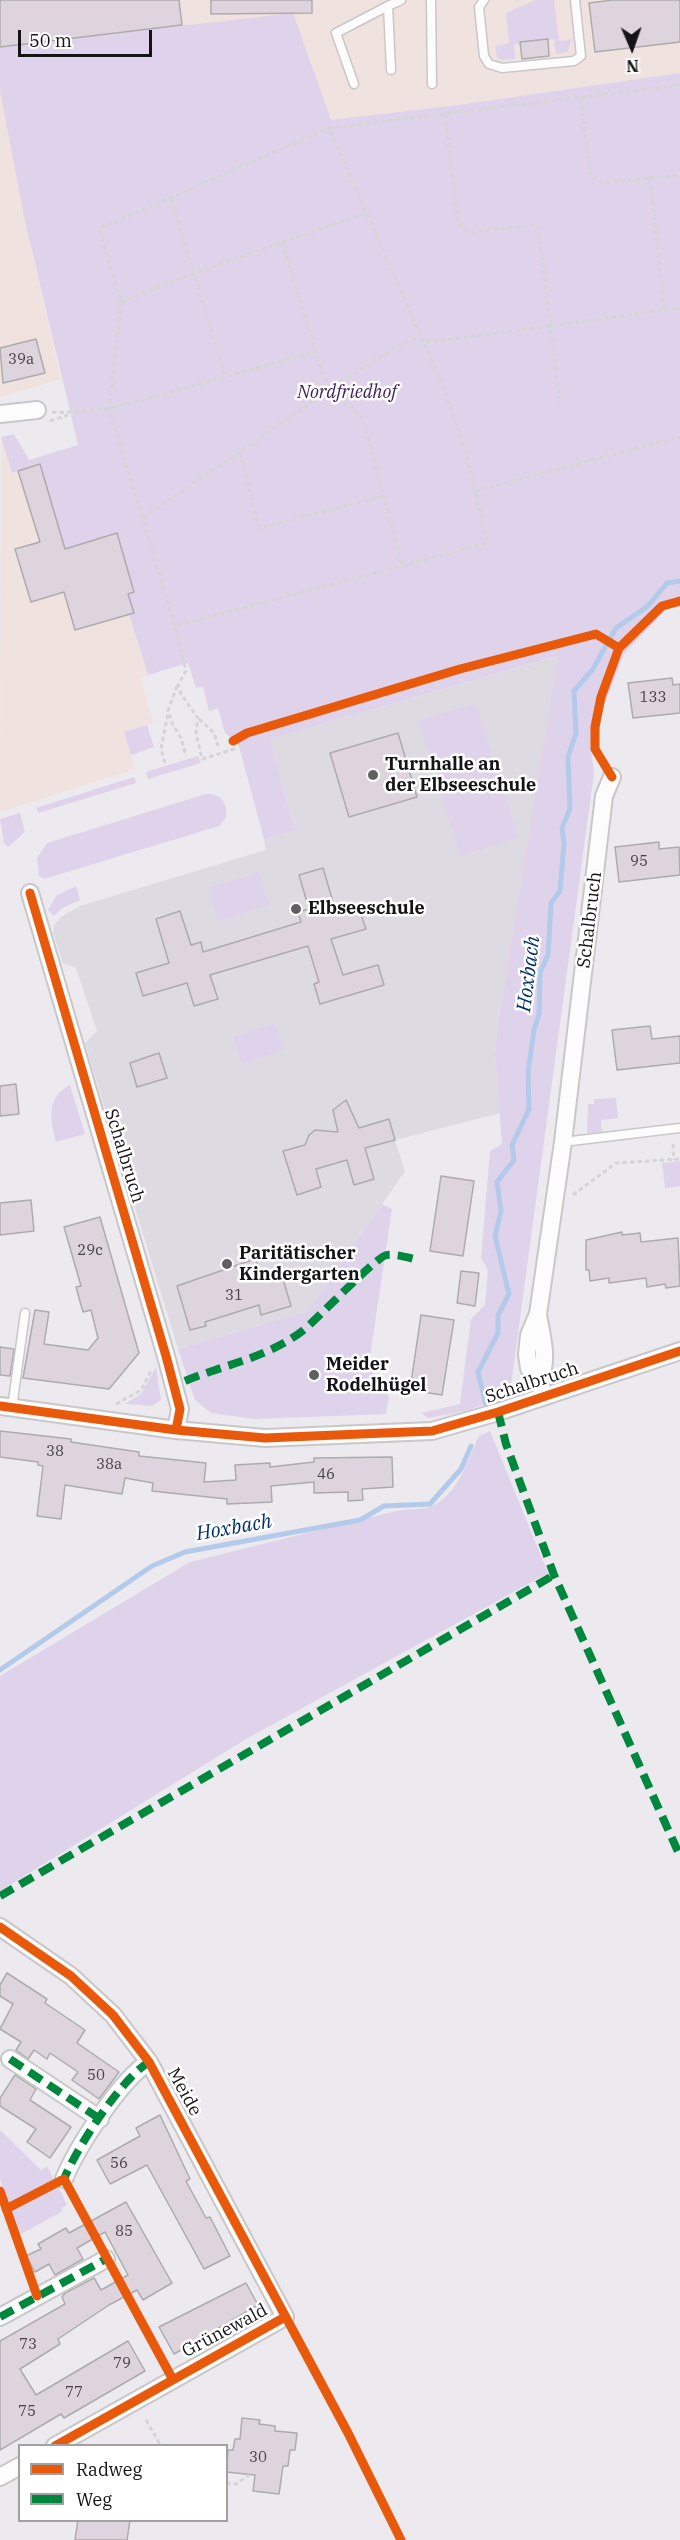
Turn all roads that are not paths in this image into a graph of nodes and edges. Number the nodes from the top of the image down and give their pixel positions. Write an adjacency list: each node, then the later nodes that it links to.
1 (401, 0): 5 (lane)
2 (430, 0): 8 (lane)
3 (484, 0): 4 (lane)
4 (575, 0)
5 (388, 6): 6 (lane); 7 (lane)
6 (392, 70)
7 (354, 84)
8 (432, 84)
9 (37, 410): 10 (street)
10 (0, 414)
11 (612, 777): 14 (street, Schalbruch)
12 (30, 893): 19 (street, Schalbruch)
13 (680, 1128): 14 (lane)
14 (563, 1142): 17 (street, Schalbruch)
15 (25, 1313): 18 (lane)
16 (680, 1351): 17 (street, Schalbruch)
17 (541, 1389): 19 (street, Schalbruch)
18 (6, 1407): 19 (street, Schalbruch)
19 (176, 1430)
20 (0, 1927): 22 (street, Meide)
21 (10, 2059): 23 (street)
22 (149, 2062): 23 (street); 27 (street, Meide)
23 (100, 2119): 24 (street)
24 (64, 2179)
25 (106, 2259): 26 (street)
26 (0, 2317)
27 (285, 2317): 28 (street, Grünewald)
28 (58, 2444)
29 (18, 2467): 30 (street)
30 (0, 2477)

